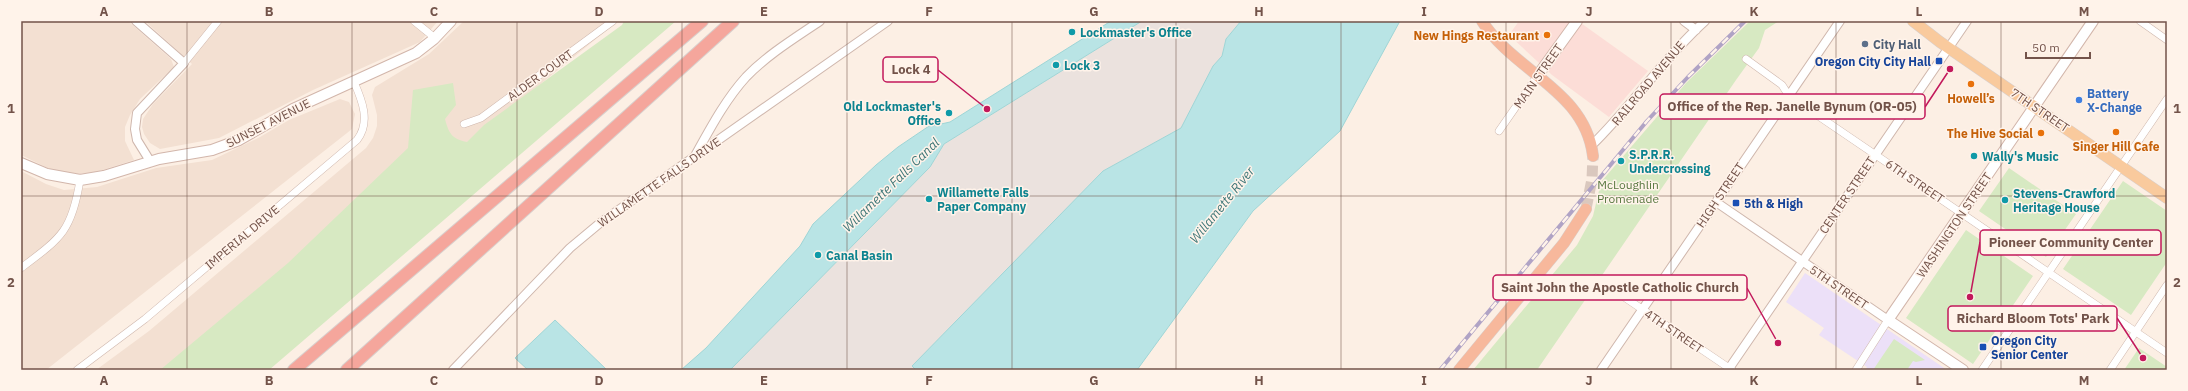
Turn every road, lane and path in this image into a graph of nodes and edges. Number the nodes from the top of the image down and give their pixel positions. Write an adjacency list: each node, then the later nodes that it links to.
1 (136, 21): 24 (street)
2 (218, 21): 24 (street)
3 (414, 21): 20 (street)
4 (451, 21): 20 (main road, SUNSET AVENUE)
5 (613, 21): 30 (street, ALDER COURT)
6 (702, 21): 54 (highway)
7 (733, 21): 55 (highway)
8 (820, 21): 34 (street)
9 (888, 21): 34 (street, WILLAMETTE FALLS DRIVE)
10 (1482, 21): 25 (highway)
11 (1577, 21): 25 (main road, MAIN STREET)
12 (1684, 21): 19 (street)
13 (1705, 21): 19 (street, RAILROAD AVENUE)
14 (1840, 21): 27 (street, HIGH STREET)
15 (1913, 21): 22 (main road, 7TH STREET)
16 (1968, 21): 22 (street, CENTER STREET)
17 (2093, 21): 29 (main road, WASHINGTON STREET)
18 (2140, 21): 21 (street)
19 (1696, 30): 32 (street, RAILROAD AVENUE)
20 (435, 38): 26 (main road, SUNSET AVENUE)
21 (2167, 40)
22 (1948, 48): 29 (main road, 7TH STREET); 33 (street, CENTER STREET)
23 (1746, 59): 27 (street, 6TH STREET)
24 (184, 64): 35 (street)
25 (1538, 75): 31 (street, MAIN STREET); 32 (highway)
26 (354, 82): 35 (main road, SUNSET AVENUE); 53 (street, IMPERIAL DRIVE)
27 (1789, 96): 33 (street, 6TH STREET); 40 (street, HIGH STREET)
28 (2167, 99): 37 (street)
29 (2035, 106): 37 (main road, 7TH STREET); 42 (main road, WASHINGTON STREET)
30 (464, 124)
31 (1499, 131)
32 (1592, 150)
33 (1875, 154): 42 (street, 6TH STREET); 43 (street, CENTER STREET)
34 (695, 156): 56 (street, WILLAMETTE FALLS DRIVE)
35 (150, 161): 38 (main road, SUNSET AVENUE)
36 (21, 163): 38 (main road, SUNSET AVENUE)
37 (2122, 166): 39 (main road, 7TH STREET); 45 (street)
38 (80, 180): 44 (street)
39 (2167, 198)
40 (1716, 202): 43 (street, 5TH STREET); 48 (street, HIGH STREET)
41 (1586, 209): 57 (highway)
42 (1962, 214): 45 (street, 6TH STREET); 49 (main road, WASHINGTON STREET)
43 (1802, 262): 49 (street, 5TH STREET); 52 (street, CENTER STREET)
44 (21, 268)
45 (2049, 272): 50 (street, 6TH STREET); 61 (street)
46 (1596, 278): 48 (street, 4TH STREET)
47 (2167, 285): 50 (street)
48 (1642, 309): 52 (street, 4TH STREET); 58 (street, HIGH STREET)
49 (1888, 320): 59 (street, WASHINGTON STREET); 60 (main road, 5TH STREET)
50 (2135, 332): 51 (street, 6TH STREET); 62 (street)
51 (2167, 353)
52 (1730, 369)
53 (77, 370)
54 (294, 370)
55 (347, 370)
56 (453, 370)
57 (1459, 370)
58 (1601, 370)
59 (1856, 370)
60 (1963, 370)
61 (1982, 370)
62 (2110, 370)

